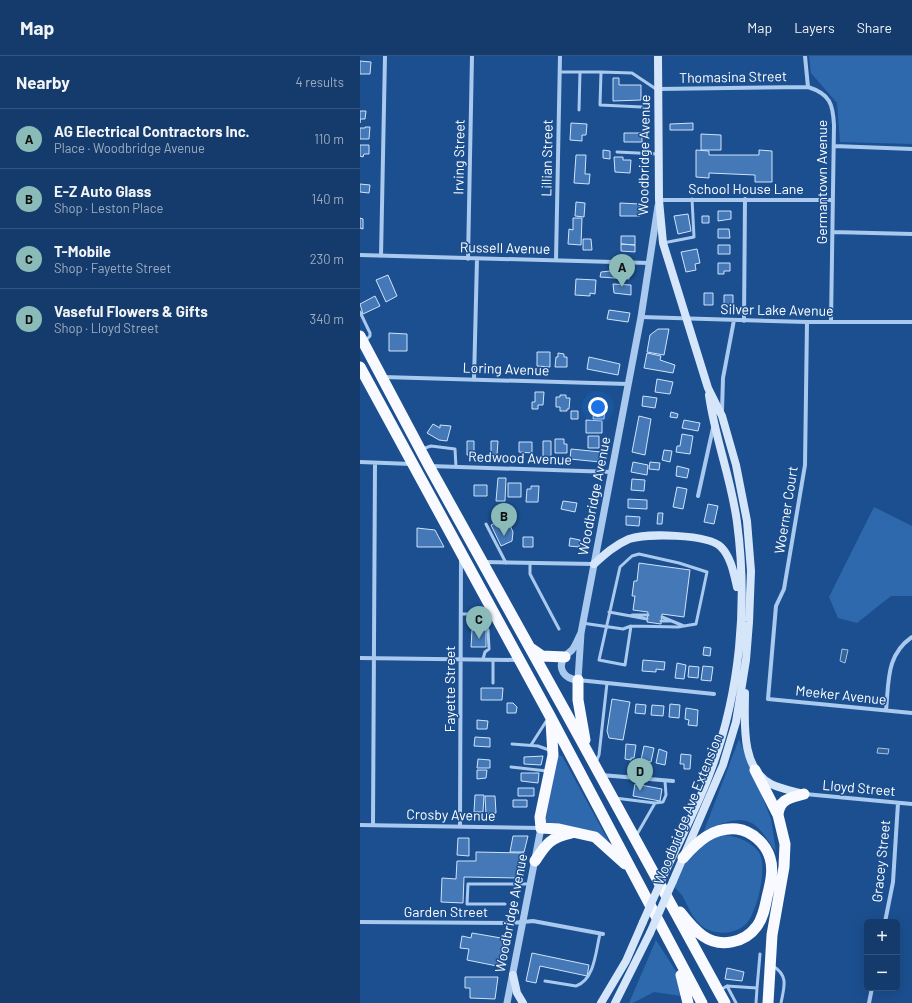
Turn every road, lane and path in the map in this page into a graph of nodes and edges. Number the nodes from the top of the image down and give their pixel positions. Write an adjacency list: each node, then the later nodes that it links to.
1 (385, 56): 25 (street)
2 (472, 56): 26 (street, Irving Street)
3 (560, 56): 6 (street, Lillian Street)
4 (658, 56): 10 (main road, Woodbridge Avenue)
5 (805, 56): 9 (street)
6 (560, 72): 7 (lane); 28 (street, Lillian Street)
7 (580, 72): 8 (lane); 12 (lane)
8 (601, 72): 10 (lane); 11 (lane)
9 (808, 87): 10 (street, Thomasina Street); 13 (street, Germantown Avenue)
10 (658, 90): 16 (main road, Woodbridge Avenue)
11 (642, 107)
12 (579, 110)
13 (834, 146): 14 (street); 20 (street, Germantown Avenue)
14 (912, 149)
15 (617, 152): 16 (lane)
16 (658, 154): 18 (main road, Woodbridge Avenue)
17 (692, 199): 18 (street, School House Lane); 19 (street, School House Lane); 23 (lane)
18 (659, 200): 23 (main road, Woodbridge Ave Extension); 29 (street, Woodbridge Avenue)
19 (745, 200): 20 (street, School House Lane); 34 (street)
20 (833, 200): 21 (street, Germantown Avenue)
21 (833, 232): 22 (street); 36 (street, Germantown Avenue)
22 (912, 234)
23 (664, 242): 32 (main road, Woodbridge Ave Extension)
24 (360, 255): 25 (street, Russell Avenue)
25 (381, 256): 26 (street, Russell Avenue)
26 (468, 259): 27 (street, Russell Avenue)
27 (477, 260): 28 (street, Russell Avenue); 41 (street)
28 (556, 260): 29 (street, Russell Avenue)
29 (649, 263): 31 (street, Woodbridge Avenue)
30 (360, 312): 38 (lane)
31 (641, 317): 32 (street, Silver Lake Avenue); 42 (street, Woodbridge Avenue)
32 (686, 319): 33 (street, Silver Lake Avenue); 43 (main road, Woodbridge Ave Extension)
33 (734, 320): 34 (street, Silver Lake Avenue); 44 (street)
34 (744, 320): 35 (street, Silver Lake Avenue)
35 (807, 322): 36 (street, Silver Lake Avenue); 89 (street, Woerner Court)
36 (831, 322): 37 (street, Silver Lake Avenue)
37 (912, 322)
38 (362, 339): 40 (highway)
39 (361, 372): 49 (highway)
40 (382, 377): 41 (street, Loring Avenue); 46 (highway)
41 (474, 380): 42 (street, Loring Avenue)
42 (628, 384): 52 (street, Woodbridge Avenue)
43 (708, 388): 44 (main road, Woodbridge Ave Extension); 45 (main road, Woodbridge Ave Extension)
44 (722, 416): 84 (main road, Woodbridge Ave Extension)
45 (714, 426): 53 (street); 68 (main road, Woodbridge Ave Extension)
46 (420, 449): 50 (highway); 51 (lane)
47 (360, 462): 48 (street)
48 (375, 463): 49 (street); 79 (street)
49 (411, 464): 55 (highway)
50 (428, 466): 51 (street, Redwood Avenue); 56 (highway)
51 (456, 467): 52 (street, Redwood Avenue)
52 (612, 472): 59 (street, Woodbridge Avenue)
53 (698, 496)
54 (486, 524): 57 (lane)
55 (461, 551): 61 (highway); 62 (street, Fayette Street)
56 (482, 562): 57 (street); 76 (highway)
57 (506, 563): 58 (street)
58 (530, 563): 59 (street); 73 (lane)
59 (594, 564): 68 (main road); 69 (street, Woodbridge Avenue)
60 (609, 612): 64 (lane); 70 (lane); 72 (lane)
61 (494, 613): 63 (lane); 83 (highway)
62 (461, 614): 63 (lane); 80 (street, Fayette Street)
63 (479, 614): 81 (lane)
64 (630, 615): 65 (lane); 66 (lane)
65 (648, 615)
66 (647, 619)
67 (661, 619): 72 (lane)
68 (742, 619): 131 (main road, Woodbridge Ave Extension, bridge)
69 (582, 623): 70 (lane); 74 (street, Woodbridge Avenue)
70 (605, 626): 71 (lane); 71 (lane)
71 (631, 626): 72 (lane)
72 (684, 626)
73 (559, 628)
74 (580, 633): 77 (street); 85 (street, Woodbridge Avenue)
75 (912, 637): 90 (street)
76 (529, 647): 77 (highway); 96 (highway)
77 (565, 657): 85 (street)
78 (360, 658): 79 (street)
79 (374, 658): 80 (street); 110 (street)
80 (462, 659): 81 (street); 111 (street, Fayette Street)
81 (483, 659): 82 (street)
82 (493, 660): 83 (street); 86 (lane)
83 (518, 660): 92 (highway)
84 (746, 660): 99 (main road); 115 (main road, Woodbridge Ave Extension)
85 (578, 680): 87 (street); 96 (highway)
86 (493, 683)
87 (607, 683): 88 (street); 98 (lane)
88 (714, 694)
89 (768, 699): 90 (street, Meeker Avenue)
90 (886, 710): 91 (street, Meeker Avenue)
91 (912, 713)
92 (550, 716): 94 (lane); 95 (highway); 117 (highway)
93 (512, 744): 94 (lane)
94 (530, 745): 95 (lane)
95 (553, 752): 100 (highway)
96 (588, 754): 98 (highway)
97 (511, 767): 100 (lane)
98 (596, 770): 101 (street); 104 (highway)
99 (755, 770): 103 (main road); 108 (highway)
100 (549, 771): 112 (highway)
101 (665, 781): 102 (street); 106 (lane)
102 (673, 781)
103 (804, 794): 105 (street, Lloyd Street); 108 (highway)
104 (611, 797): 106 (lane); 114 (highway)
105 (898, 802): 107 (street, Lloyd Street); 121 (street, Gracey Street)
106 (655, 803): 114 (lane)
107 (912, 804)
108 (778, 815): 127 (highway)
109 (360, 825): 110 (street, Crosby Avenue)
110 (373, 825): 111 (street, Crosby Avenue)
111 (460, 826): 112 (street, Crosby Avenue)
112 (541, 828): 113 (highway); 116 (street, Woodbridge Avenue)
113 (574, 833): 116 (highway); 117 (highway)
114 (634, 840): 119 (highway)
115 (684, 858): 119 (highway); 139 (main road, Woodbridge Ave Extension, bridge)
116 (535, 861): 118 (street, Woodbridge Avenue)
117 (634, 874): 125 (highway)
118 (530, 884): 120 (lane); 123 (street, Woodbridge Avenue)
119 (660, 887): 133 (highway)
120 (504, 904)
121 (886, 919)
122 (360, 922): 123 (street, Garden Street)
123 (523, 922): 124 (street, Garden Street); 128 (street, Woodbridge Avenue)
124 (601, 934): 130 (lane)
125 (675, 953): 140 (highway); 141 (highway)
126 (760, 954): 129 (lane)
127 (770, 964): 129 (highway); 146 (lane)
128 (513, 975): 135 (street, Woodbridge Avenue); 136 (main road)
129 (764, 976): 132 (lane); 145 (highway)
130 (545, 981)
131 (613, 985): 137 (main road); 138 (main road)
132 (758, 988): 133 (lane); 144 (lane)
133 (722, 989): 142 (highway); 143 (lane)
134 (871, 991): 147 (street)
135 (507, 1003)
136 (522, 1003)
137 (595, 1003)
138 (601, 1003)
139 (616, 1003)
140 (688, 1003)
141 (702, 1003)
142 (725, 1003)
143 (736, 1003)
144 (756, 1003)
145 (768, 1003)
146 (781, 1003)
147 (868, 1003)

